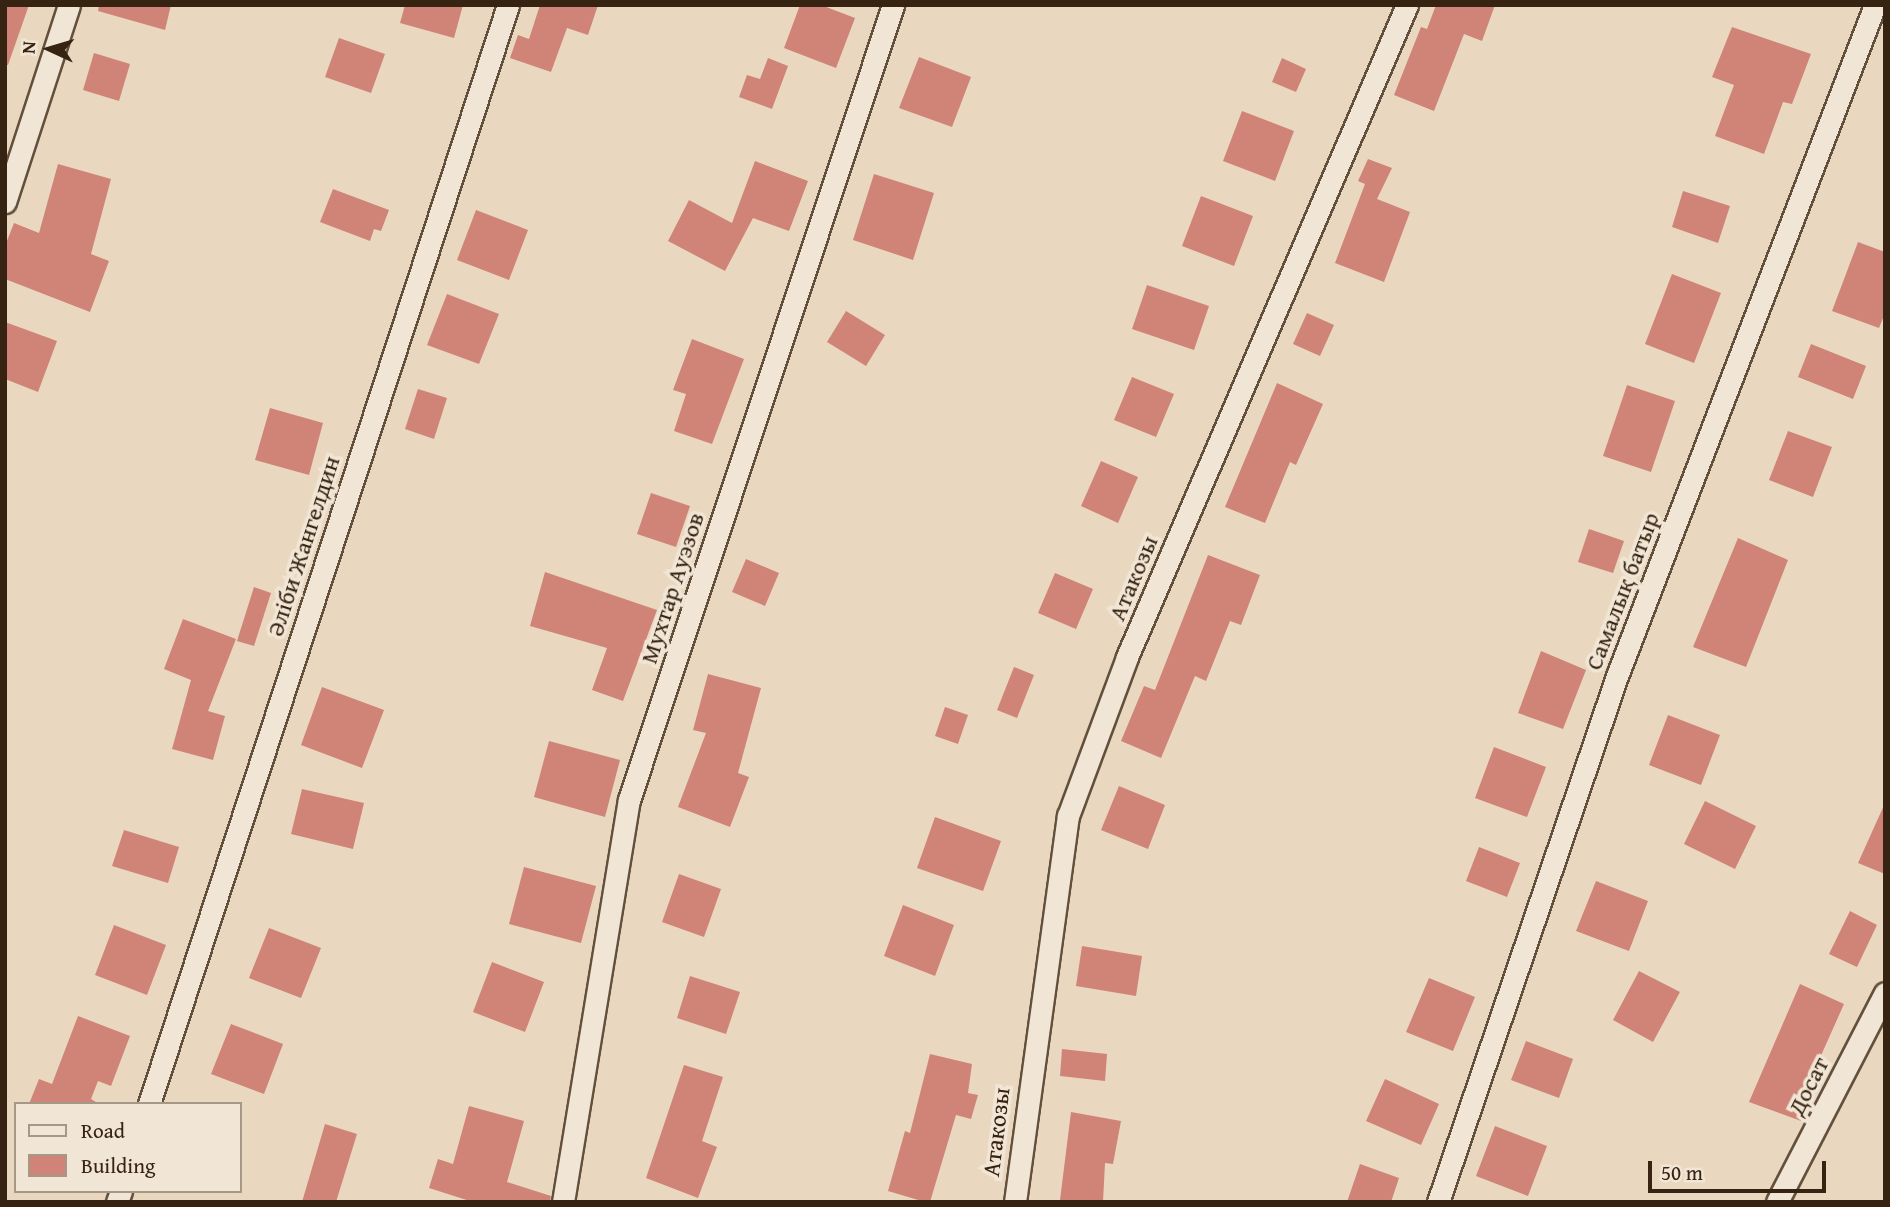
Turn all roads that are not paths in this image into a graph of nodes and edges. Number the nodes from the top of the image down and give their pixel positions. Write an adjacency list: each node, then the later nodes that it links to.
1 (69, 5): 6 (street)
2 (508, 5): 8 (street, Әліби Жангелдин)
3 (893, 5): 9 (street, Мухтар Ауэзов)
4 (1407, 5): 10 (street, Атакозы)
5 (1875, 5): 11 (street, Самалық батыр)
6 (5, 202)
7 (1885, 993): 12 (street, Досат)
8 (150, 1102)
9 (563, 1202)
10 (1015, 1202)
11 (1438, 1202)
12 (1777, 1202)

